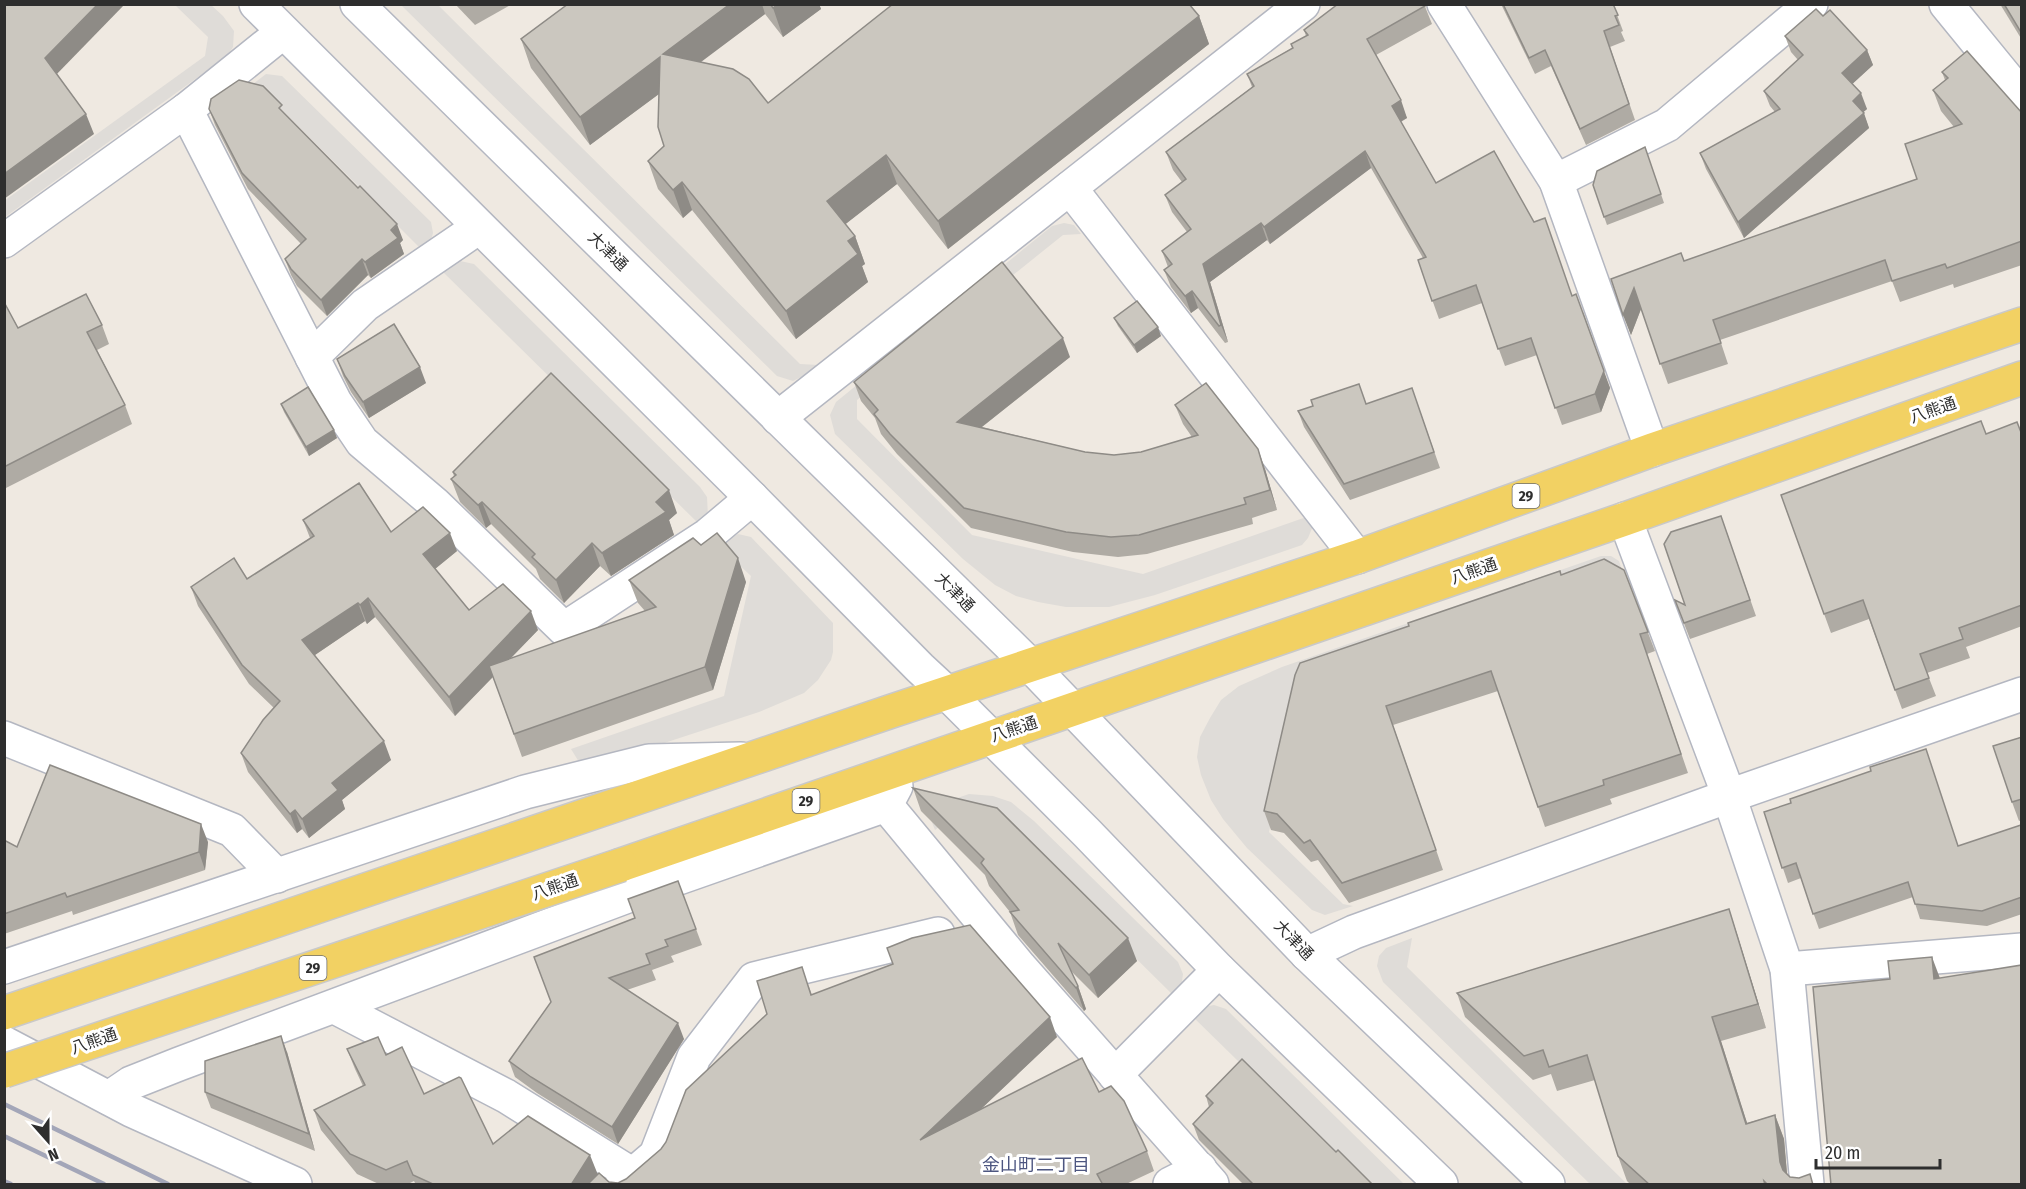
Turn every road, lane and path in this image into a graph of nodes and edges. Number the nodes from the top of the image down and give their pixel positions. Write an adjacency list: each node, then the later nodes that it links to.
1 (256, 4): 7 (street)
2 (357, 4): 17 (street, 大津通)
3 (1303, 4): 11 (street)
4 (1444, 4): 10 (street)
5 (1811, 4): 10 (street)
6 (1946, 4): 8 (street)
7 (283, 32): 9 (street); 12 (street)
8 (2022, 97)
9 (186, 111): 13 (street); 15 (street)
10 (1556, 181): 18 (street)
11 (1070, 188): 17 (street); 21 (street)
12 (479, 227): 15 (street); 19 (street)
13 (4, 241)
14 (2022, 324): 18 (main road, 29)
15 (312, 357): 19 (street)
16 (2022, 378): 20 (main road, 八熊通 / 29)
17 (778, 418): 22 (street, 大津通)
18 (1652, 450): 21 (main road, 29)
19 (752, 498): 23 (street)
20 (1625, 519): 25 (main road, 八熊通 / 29); 30 (street)
21 (1357, 557): 22 (main road, 29)
22 (1030, 665): 23 (main road, 29); 25 (street, 大津通)
23 (947, 693): 26 (street); 28 (main road, 29)
24 (2022, 694): 30 (street)
25 (1073, 709): 26 (main road, 八熊通 / 29); 35 (street, 大津通)
26 (990, 737): 29 (main road, 八熊通 / 29); 38 (street)
27 (4, 738): 32 (street)
28 (749, 759): 32 (street); 40 (main road, 29)
29 (906, 766): 31 (street); 42 (main road, 八熊通 / 29, bridge)
30 (1729, 796): 35 (street); 37 (street)
31 (886, 805): 33 (street); 39 (street)
32 (277, 876): 36 (street)
33 (983, 923): 43 (street); 46 (street)
34 (2022, 950): 37 (street)
35 (1307, 954): 50 (street, 大津通)
36 (4, 966)
37 (1787, 969): 51 (street)
38 (1219, 970): 43 (street); 49 (street)
39 (334, 1007): 44 (street); 46 (street)
40 (4, 1013)
41 (4, 1043): 44 (street)
42 (4, 1071)
43 (1115, 1075): 45 (street)
44 (109, 1098): 47 (street)
45 (1206, 1177): 48 (street)
46 (627, 1180)
47 (295, 1185)
48 (1170, 1185)
49 (1441, 1185)
50 (1548, 1185)
51 (1807, 1185)

